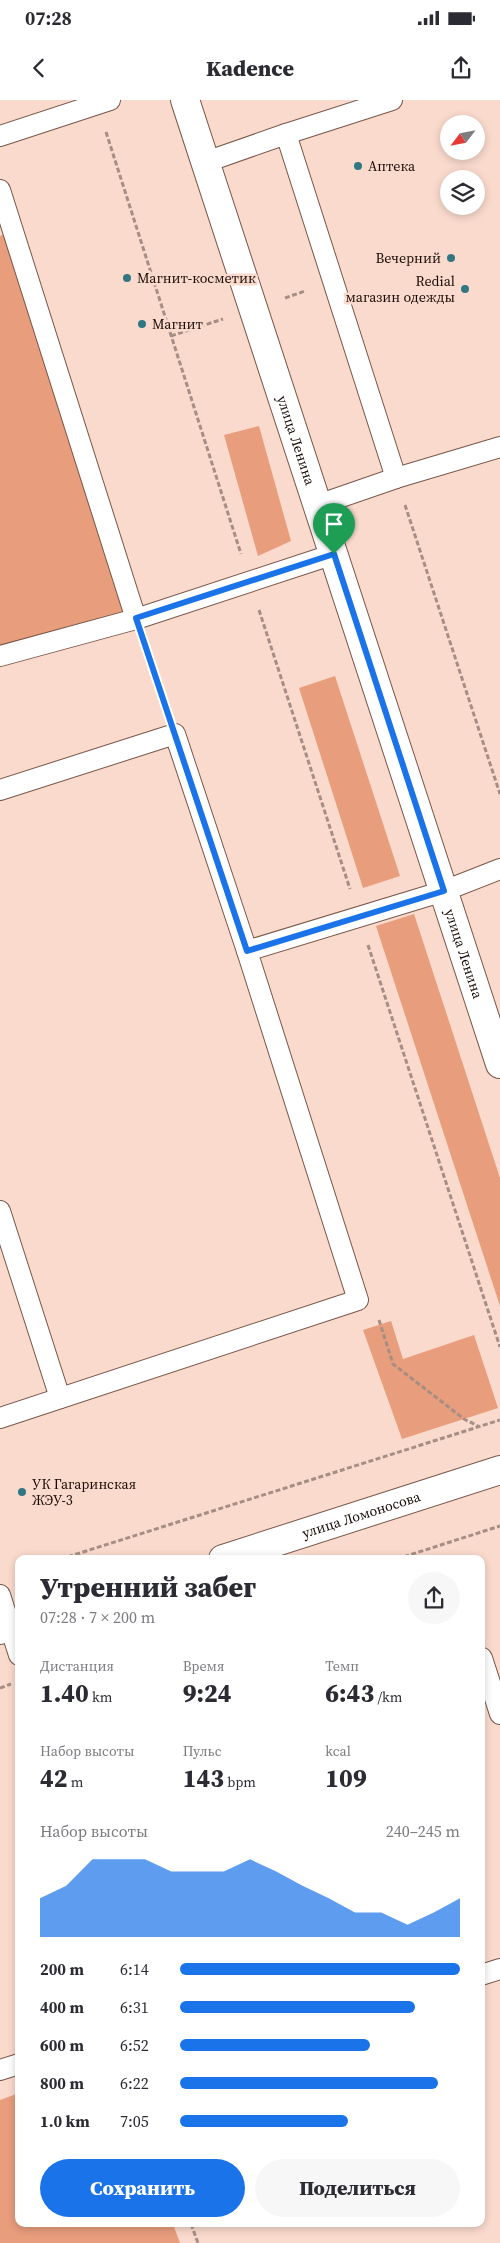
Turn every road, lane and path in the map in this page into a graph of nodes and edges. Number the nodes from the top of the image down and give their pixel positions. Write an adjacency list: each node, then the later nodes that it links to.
1 (185, 100): 6 (street, улица Ленина)
2 (392, 100): 4 (lane)
3 (104, 102): 5 (lane); 12 (path)
4 (286, 134): 6 (lane); 9 (lane)
5 (0, 136)
6 (206, 162): 10 (street, улица Ленина)
7 (0, 190): 13 (lane)
8 (500, 447): 9 (lane)
9 (396, 478): 10 (lane); 17 (path)
10 (318, 505): 11 (street, улица Ленина)
11 (334, 554): 12 (lane); 19 (street, улица Ленина)
12 (250, 582): 13 (lane); 20 (path)
13 (136, 618): 14 (lane); 15 (path)
14 (0, 656)
15 (175, 734): 16 (lane); 21 (lane)
16 (0, 790)
17 (500, 794)
18 (500, 869): 19 (lane)
19 (444, 891): 20 (lane); 22 (street, улица Ленина)
20 (359, 916): 21 (lane); 25 (path)
21 (247, 951): 24 (lane)
22 (500, 1064)
23 (0, 1211): 26 (lane)
24 (358, 1300): 26 (lane); 29 (path)
25 (500, 1347)
26 (60, 1398): 27 (lane)
27 (0, 1418)
28 (500, 1420): 29 (path)
29 (478, 1427): 32 (path)
30 (500, 1470): 33 (street, улица Ломоносова)
31 (500, 1526): 34 (path)
32 (74, 1555)
33 (235, 1555)
34 (409, 1555)
35 (0, 1595): 36 (lane)
36 (10, 1627): 37 (lane)
37 (15, 1643)
38 (488, 1656): 39 (lane)
39 (500, 1714)
40 (500, 1969): 41 (lane)
41 (485, 1974)
42 (15, 2065): 43 (lane)
43 (0, 2070)
44 (192, 2227): 45 (path)
45 (198, 2243)

